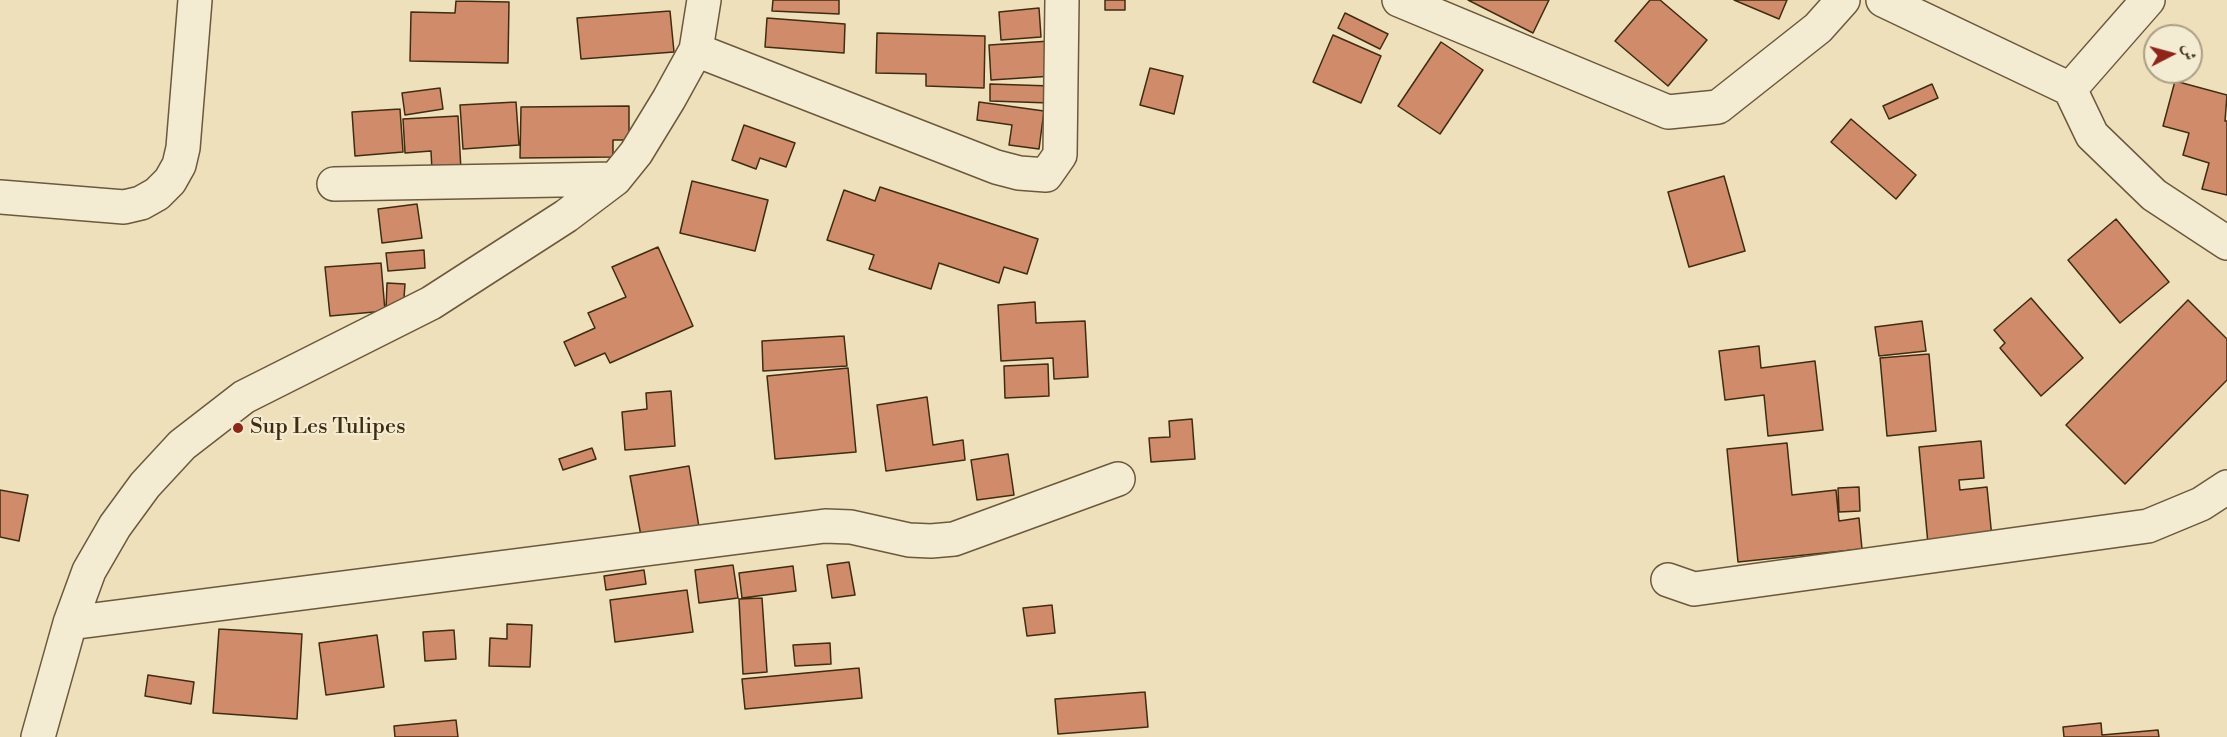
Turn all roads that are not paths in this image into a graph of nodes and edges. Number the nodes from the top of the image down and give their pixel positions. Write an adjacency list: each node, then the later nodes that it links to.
1 (195, 0): 12 (street)
2 (704, 0): 8 (street)
3 (1062, 0): 8 (street)
4 (1399, 0): 5 (street)
5 (1843, 0)
6 (1883, 0): 9 (street)
7 (2148, 0): 9 (street)
8 (696, 50): 10 (street)
9 (2070, 89): 13 (street)
10 (615, 179): 11 (street); 17 (street)
11 (334, 184)
12 (0, 196)
13 (2227, 243)
14 (1118, 479): 17 (street)
15 (2227, 487): 16 (street)
16 (1668, 580)
17 (70, 623): 18 (street)
18 (38, 737)

